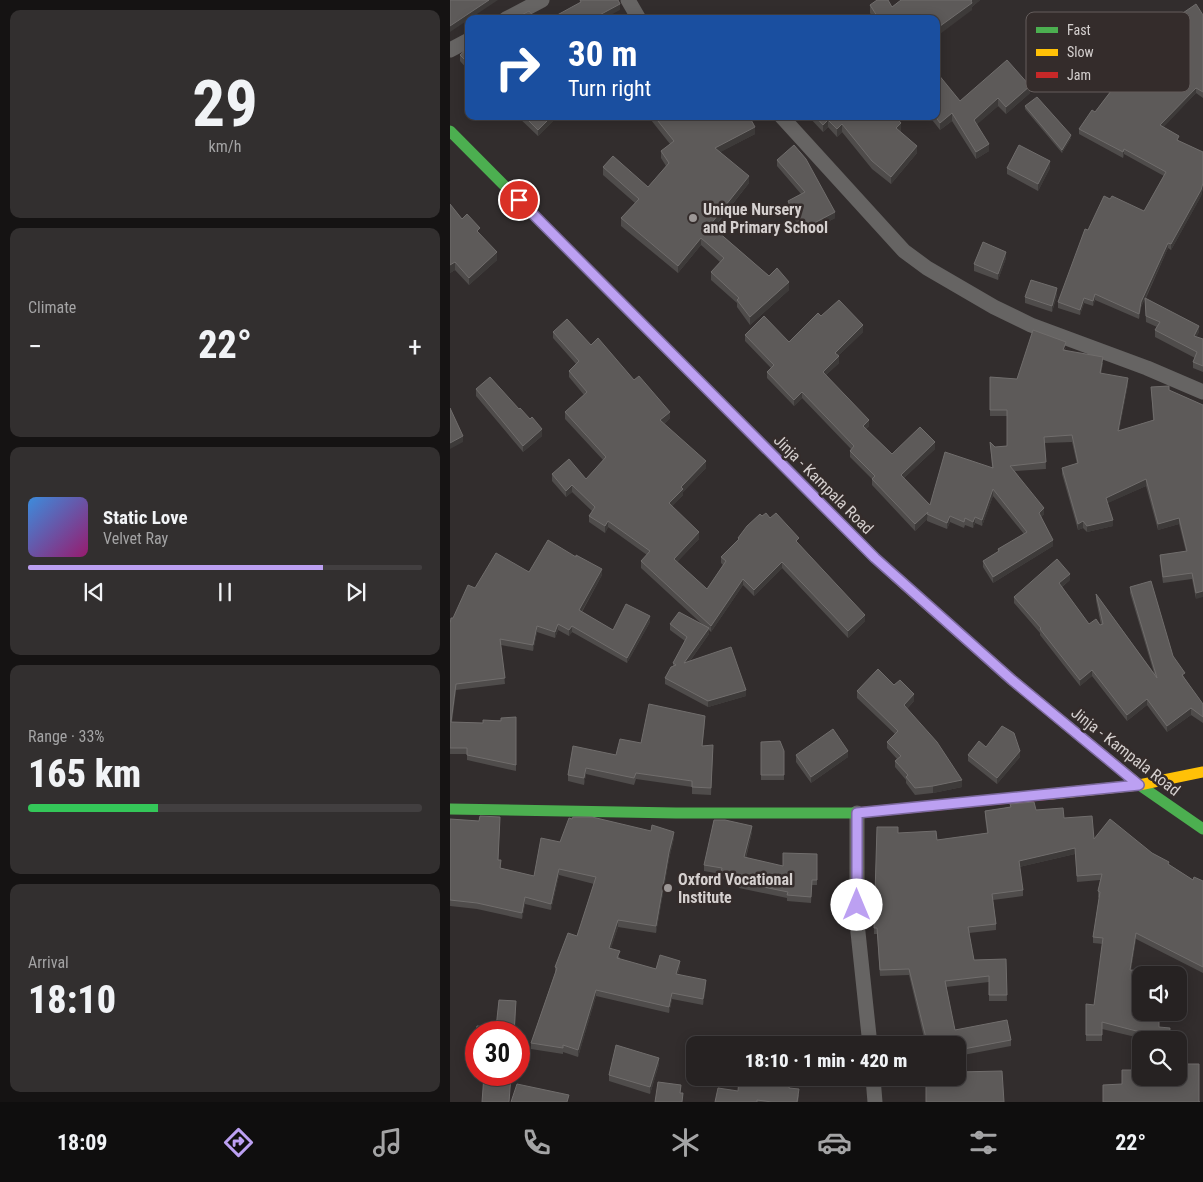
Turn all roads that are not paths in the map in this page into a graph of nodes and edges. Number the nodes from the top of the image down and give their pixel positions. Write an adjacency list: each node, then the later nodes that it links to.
1 (542, 0): 3 (street)
2 (628, 0): 4 (street)
3 (514, 15)
4 (637, 15)
5 (465, 42): 6 (street)
6 (450, 50)
7 (785, 120): 9 (street)
8 (450, 131): 11 (main road, Jinja - Kampala Road)
9 (1203, 392)
10 (1203, 772): 11 (main road)
11 (1139, 785): 13 (main road); 14 (main road, Jinja - Kampala Road)
12 (450, 809): 13 (main road)
13 (857, 813): 15 (street)
14 (1203, 829)
15 (869, 1036)
16 (874, 1086): 17 (street)
17 (875, 1102)

